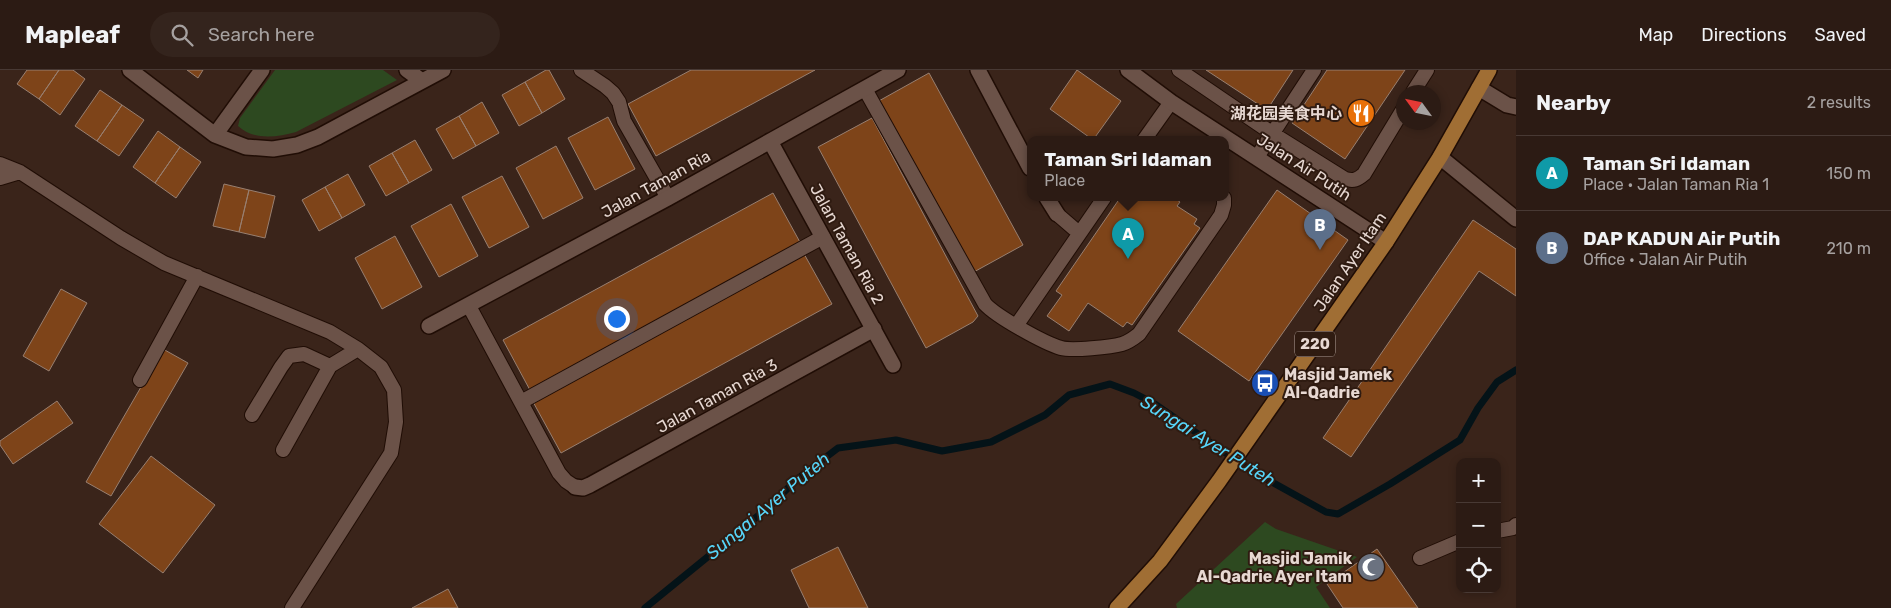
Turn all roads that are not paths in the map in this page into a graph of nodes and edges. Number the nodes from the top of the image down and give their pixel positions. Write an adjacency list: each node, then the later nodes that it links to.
1 (130, 70): 21 (street)
2 (262, 70): 21 (street)
3 (407, 70): 13 (street)
4 (442, 70): 13 (street)
5 (581, 70): 32 (lane)
6 (898, 70): 16 (street, Jalan Taman Ria)
7 (978, 70): 28 (street)
8 (1129, 70): 17 (street, Jalan Air Putih)
9 (1179, 70): 20 (lane)
10 (1314, 70): 20 (lane)
11 (1427, 70): 14 (lane)
12 (1489, 70): 15 (main road, Jalan Ayer Itam / 220)
13 (422, 81): 21 (street)
14 (1417, 85)
15 (1479, 88): 18 (street); 26 (main road, Jalan Ayer Itam / 220)
16 (865, 89): 25 (street, Jalan Taman Ria); 44 (lane)
17 (1171, 102): 22 (lane); 23 (street, Jalan Air Putih)
18 (1516, 107)
19 (1396, 121): 20 (lane)
20 (1273, 134): 27 (lane)
21 (215, 135)
22 (1147, 136)
23 (1223, 136)
24 (1229, 140): 27 (street, Jalan Air Putih)
25 (770, 141): 32 (street, Jalan Taman Ria); 39 (street, Jalan Taman Ria 2)
26 (1440, 157): 37 (street); 40 (main road, Jalan Ayer Itam / 220)
27 (1257, 158): 40 (street, Jalan Air Putih)
28 (1027, 162)
29 (0, 164): 30 (lane)
30 (20, 172): 31 (lane); 41 (lane)
31 (0, 178)
32 (668, 198): 42 (street, Jalan Taman Ria)
33 (1049, 201): 36 (street)
34 (1102, 201): 38 (lane)
35 (1224, 201): 44 (lane)
36 (1057, 214): 38 (lane)
37 (1516, 219)
38 (1080, 233): 44 (lane)
39 (823, 237): 45 (street, Jalan Taman Ria 2); 50 (lane)
40 (1386, 242): 59 (main road, Jalan Ayer Itam / 220)
41 (198, 276): 46 (lane); 49 (lane)
42 (469, 306): 43 (street, Jalan Taman Ria); 50 (lane)
43 (429, 326)
44 (1016, 326)
45 (874, 329): 47 (street, Jalan Taman Ria 2); 53 (street, Jalan Taman Ria 3)
46 (358, 348): 48 (lane); 58 (lane)
47 (893, 365)
48 (330, 366): 51 (lane); 52 (lane)
49 (140, 380)
50 (521, 402): 53 (lane)
51 (252, 415)
52 (282, 450)
53 (575, 487)
54 (1515, 528): 55 (lane)
55 (1501, 530)
56 (1456, 543): 57 (lane)
57 (1420, 558)
58 (292, 608)
59 (1117, 608)

